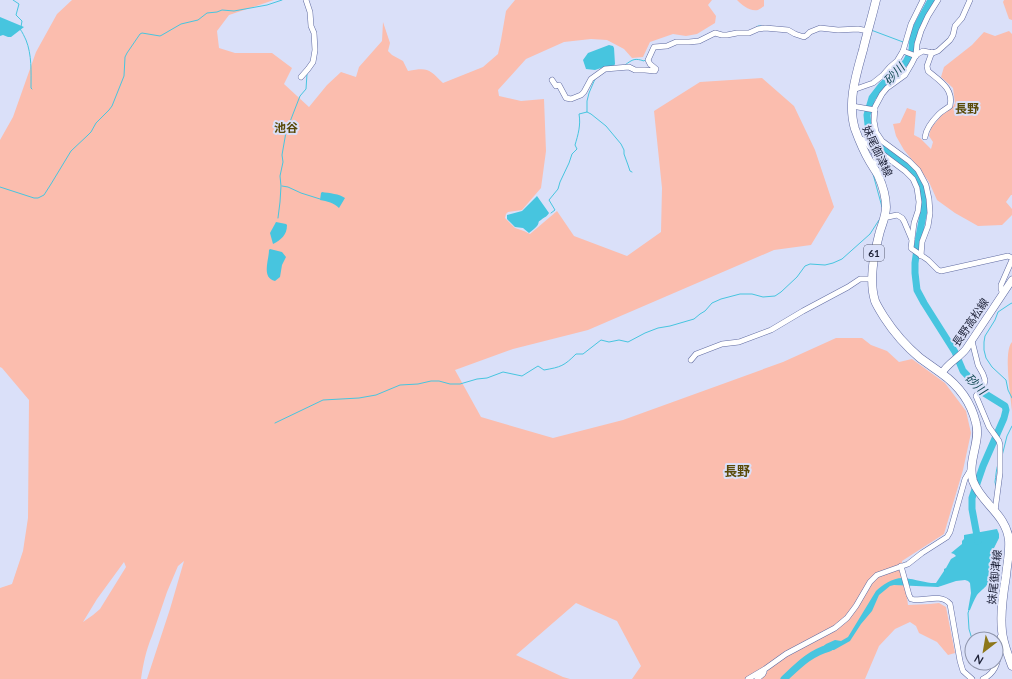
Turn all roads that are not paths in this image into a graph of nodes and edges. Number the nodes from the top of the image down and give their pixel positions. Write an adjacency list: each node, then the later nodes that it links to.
1 (306, 0): 10 (street)
2 (876, 0): 6 (main road, 妹尾御津線 / 61)
3 (923, 0): 7 (street)
4 (938, 0): 9 (street)
5 (970, 0): 8 (street)
6 (868, 31): 11 (street); 12 (main road, 妹尾御津線 / 61)
7 (903, 51): 9 (street); 12 (street)
8 (932, 52): 9 (street); 15 (street)
9 (916, 55): 14 (street)
10 (301, 77)
11 (552, 80)
12 (853, 90): 13 (main road, 妹尾御津線 / 61)
13 (852, 106): 14 (street); 16 (main road, 妹尾御津線 / 61)
14 (875, 110): 21 (street)
15 (926, 137)
16 (859, 138): 17 (street); 18 (main road, 妹尾御津線 / 61)
17 (874, 152): 18 (street); 20 (street)
18 (874, 169): 19 (main road, 妹尾御津線 / 61)
19 (884, 216): 20 (street); 22 (main road, 妹尾御津線 / 61)
20 (912, 240): 21 (street)
21 (921, 256): 24 (street)
22 (872, 279): 26 (street); 27 (main road, 妹尾御津線 / 61)
23 (1012, 280): 24 (main road, 長野高松線)
24 (1002, 294): 25 (main road, 長野高松線)
25 (972, 341): 27 (main road, 長野高松線); 29 (street)
26 (691, 360)
27 (942, 373): 28 (main road, 妹尾御津線 / 61)
28 (971, 468): 29 (main road, 妹尾御津線 / 61); 30 (street)
29 (995, 511): 31 (main road, 妹尾御津線 / 61)
30 (901, 566): 34 (street); 38 (street)
31 (1002, 631)
32 (1004, 641): 33 (main road, 妹尾御津線 / 61)
33 (1012, 666)
34 (765, 670): 36 (street); 37 (street)
35 (993, 671): 39 (street)
36 (748, 679)
37 (757, 679)
38 (972, 679)
39 (983, 679)

